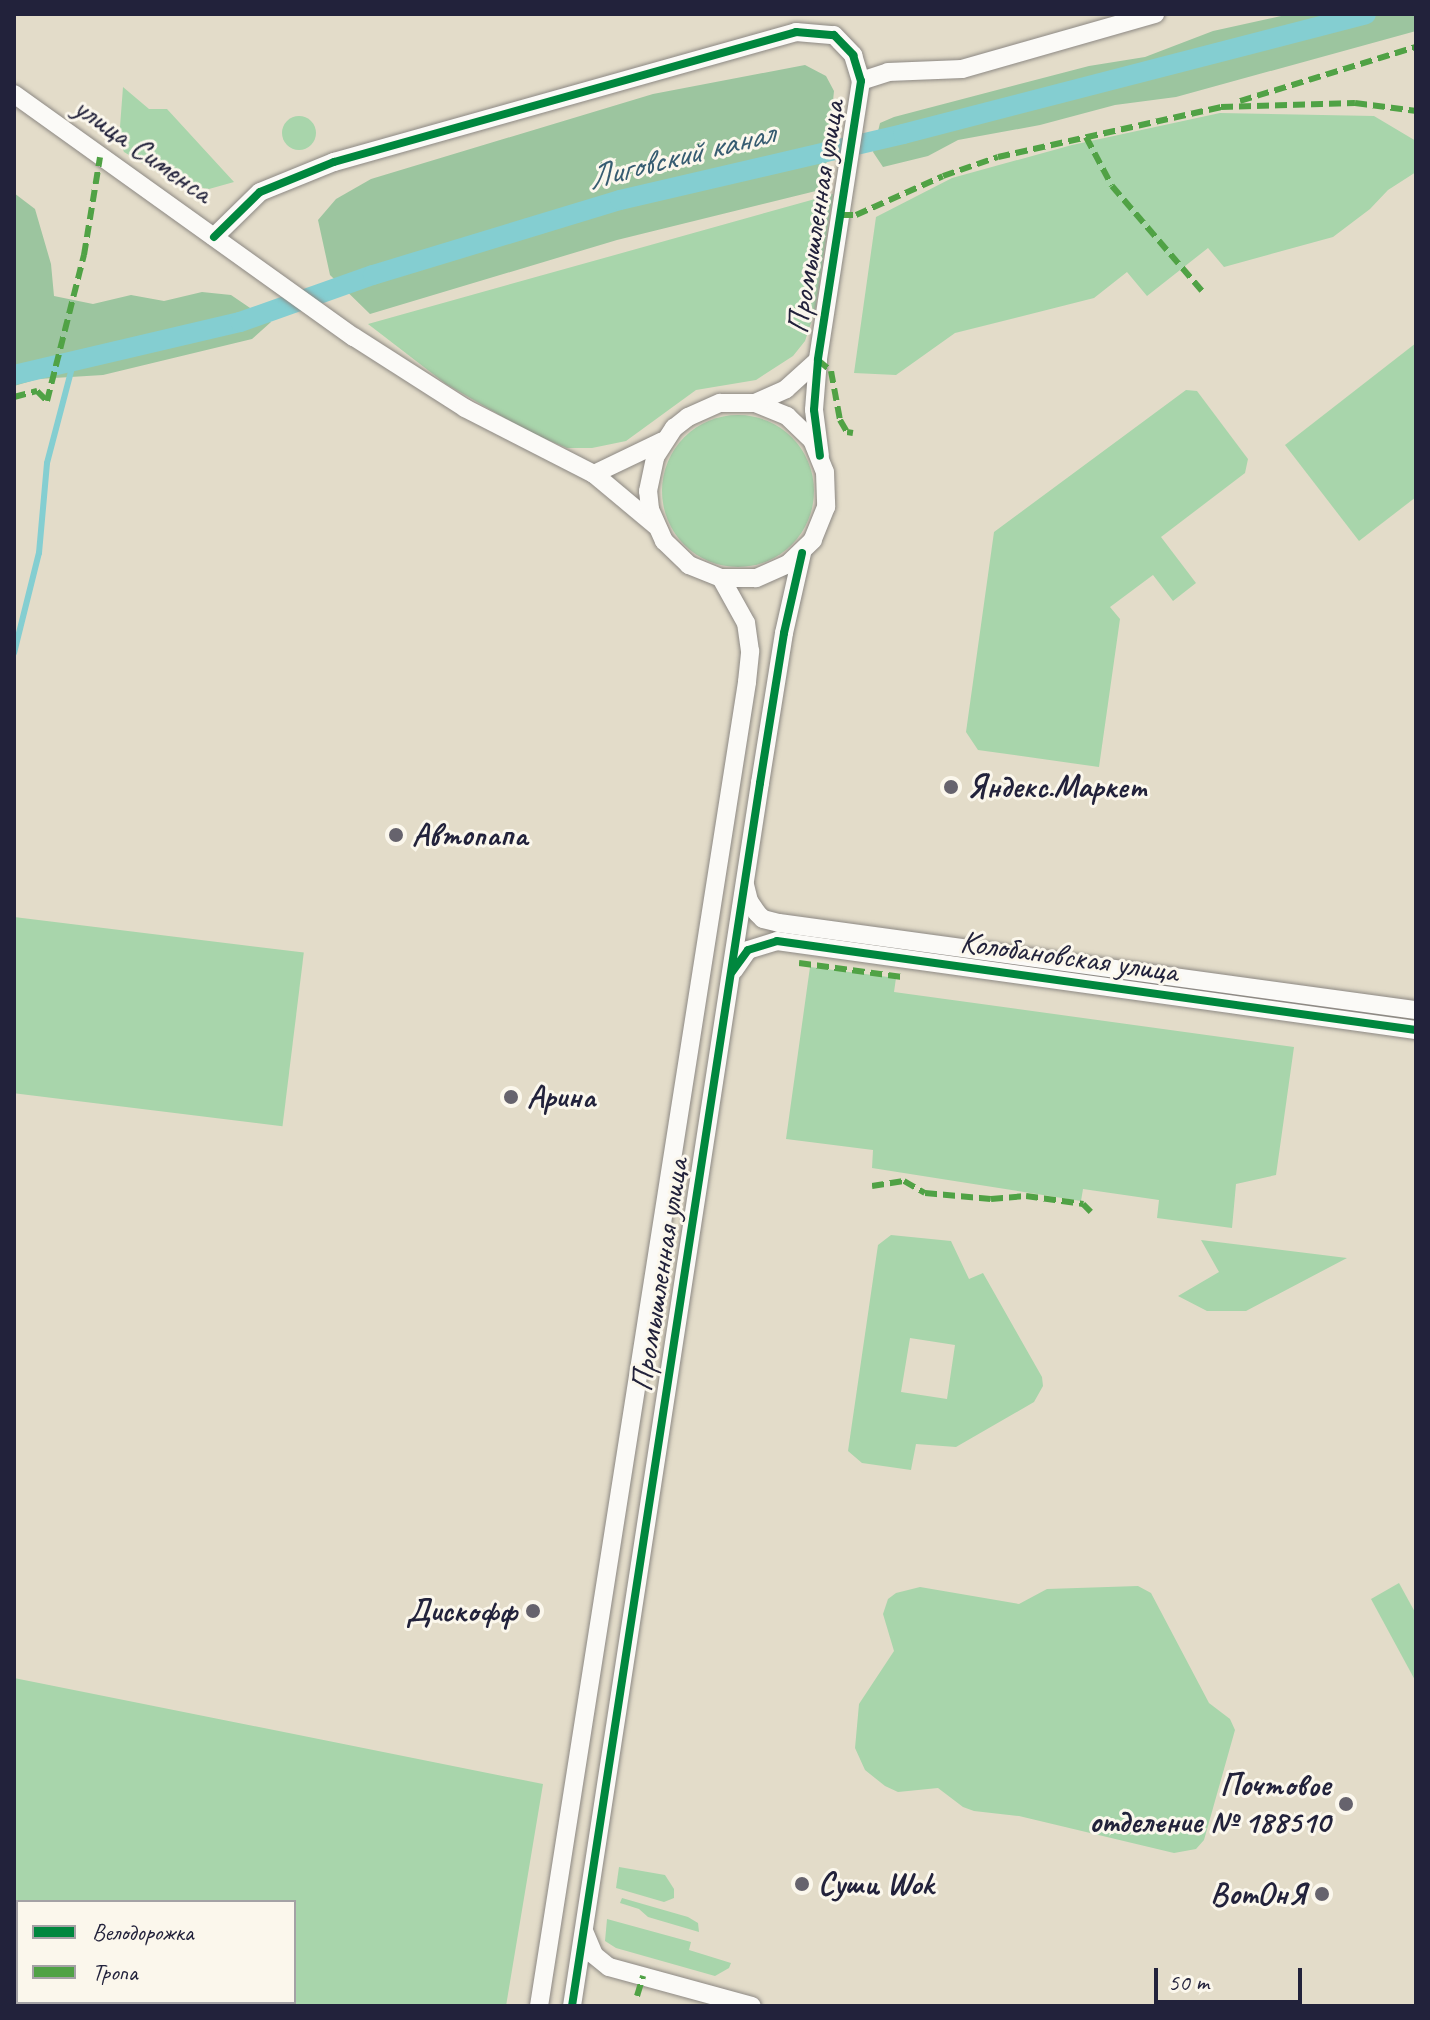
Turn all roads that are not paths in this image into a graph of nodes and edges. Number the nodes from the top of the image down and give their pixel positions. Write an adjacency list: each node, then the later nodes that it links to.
1 (1155, 14): 2 (street)
2 (861, 81): 4 (street); 5 (street, Промышленная улица)
3 (14, 94): 4 (street, улица Сименса)
4 (214, 237): 9 (street, улица Сименса)
5 (818, 360): 6 (street); 8 (street, Промышленная улица)
6 (755, 403): 7 (street); 8 (street)
7 (663, 441): 9 (street); 10 (street)
8 (820, 456): 11 (street)
9 (594, 474): 10 (street, улица Сименса)
10 (655, 525): 12 (street)
11 (802, 553): 12 (street); 13 (street, Промышленная улица)
12 (721, 578): 20 (street, Промышленная улица)
13 (745, 879): 14 (street, Промышленная улица); 15 (street, Колобановская улица)
14 (729, 975): 16 (street, Колобановская улица); 17 (street, Промышленная улица)
15 (1416, 1010)
16 (1416, 1030)
17 (584, 1931): 18 (street); 19 (street, Промышленная улица)
18 (609, 1967): 19 (street); 21 (street)
19 (573, 2000)
20 (539, 2006)
21 (752, 2006)

